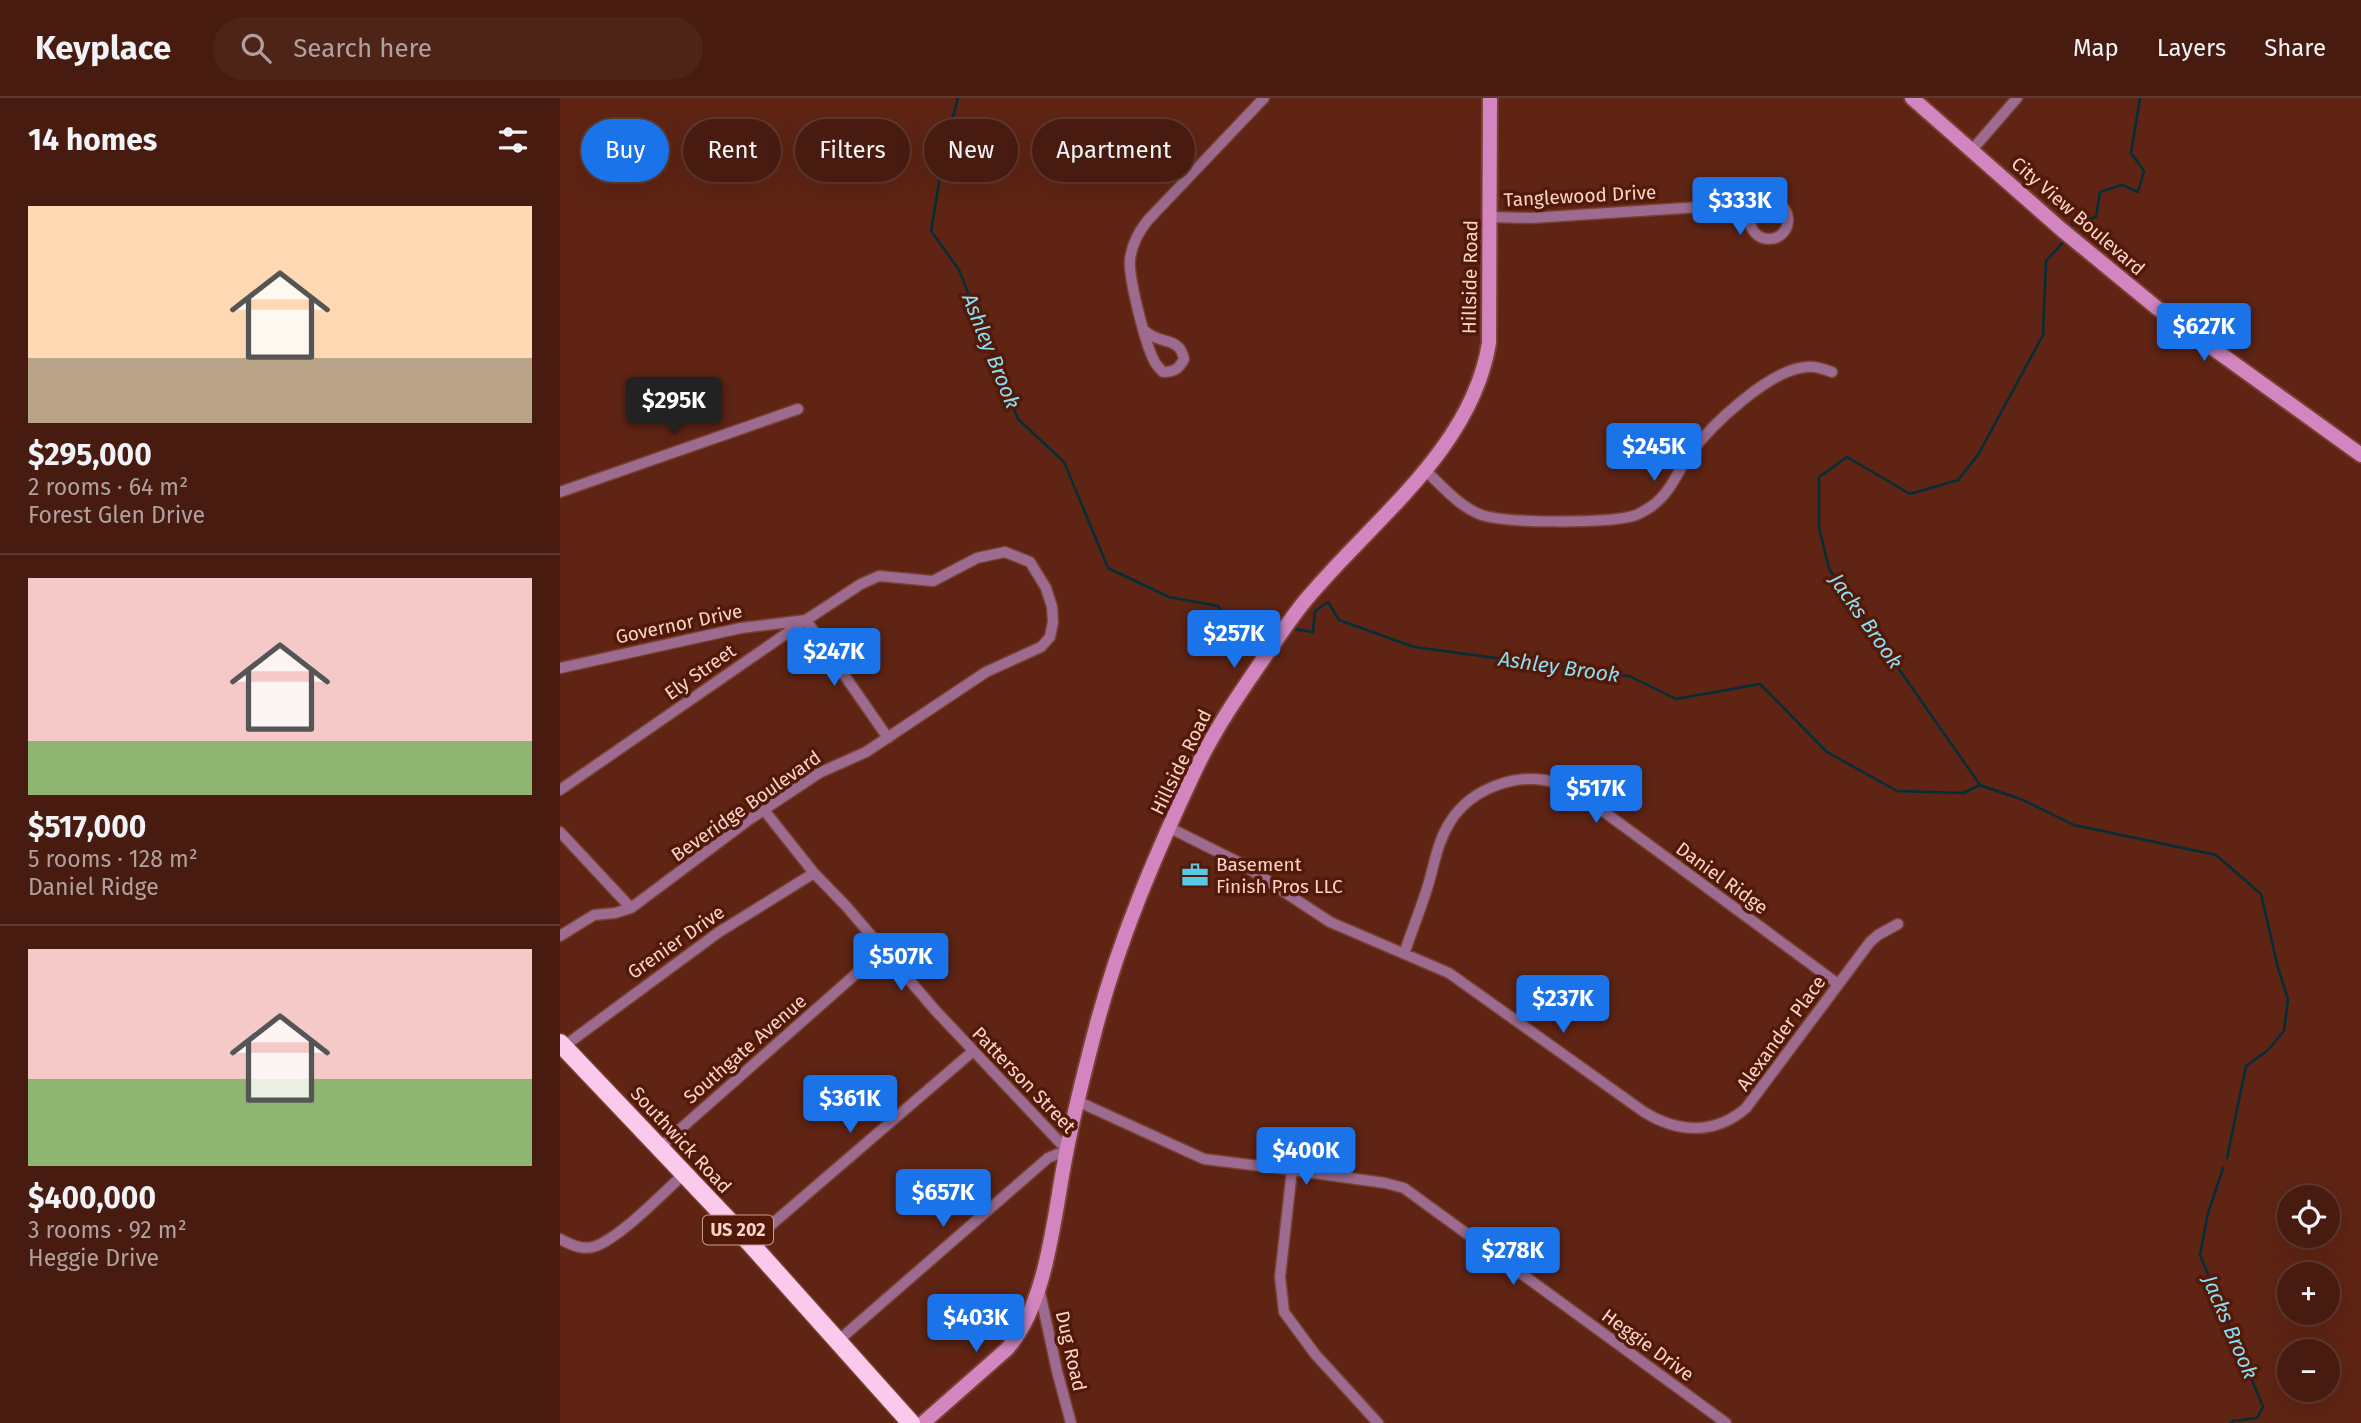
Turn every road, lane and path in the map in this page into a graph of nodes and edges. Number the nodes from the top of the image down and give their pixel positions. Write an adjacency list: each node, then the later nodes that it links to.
1 (1264, 98): 8 (street)
2 (1490, 98): 7 (street, Hillside Road)
3 (1912, 98): 5 (street, City View Boulevard)
4 (2017, 98): 5 (street)
5 (1972, 150): 11 (street, City View Boulevard)
6 (1754, 209): 7 (street, Tanglewood Drive)
7 (1490, 217): 12 (street, Hillside Road)
8 (1144, 330): 8 (street)
9 (1832, 372): 12 (street)
10 (798, 409): 13 (street)
11 (2361, 454)
12 (1426, 471): 20 (street, Hillside Road)
13 (560, 492)
14 (1046, 588): 15 (street, Ely Street); 17 (street, Beveridge Boulevard)
15 (806, 620): 16 (street, Governor Drive); 17 (street); 18 (street, Ely Street)
16 (560, 668)
17 (888, 738): 19 (street, Beveridge Boulevard)
18 (560, 790)
19 (764, 810): 22 (street, Patterson Street); 23 (street, Beveridge Boulevard)
20 (1170, 828): 27 (street, Alexander Place); 31 (street, Hillside Road)
21 (560, 832): 23 (street)
22 (814, 873): 26 (street, Patterson Street); 29 (street, Grenier Drive)
23 (631, 908): 25 (street, Beveridge Boulevard)
24 (1898, 924): 28 (street, Alexander Place)
25 (560, 936)
26 (883, 950): 30 (street, Patterson Street); 32 (street, Southgate Avenue)
27 (1404, 954): 28 (street, Alexander Place); 28 (street, Daniel Ridge)
28 (1838, 984)
29 (562, 1045): 32 (highway, Southwick Road / US 202)
30 (972, 1052): 33 (street, Patterson Street); 37 (street)
31 (1079, 1102): 33 (street, Hillside Road); 34 (street, Heggie Drive)
32 (660, 1147): 35 (highway, Southwick Road / US 202)
33 (1067, 1150): 38 (street, Hillside Road); 39 (street)
34 (1292, 1170): 43 (street); 44 (street, Heggie Drive)
35 (685, 1172): 36 (street); 37 (highway, Southwick Road / US 202)
36 (560, 1239)
37 (750, 1243): 39 (highway, Southwick Road / US 202)
38 (1039, 1287): 41 (street, Hillside Road); 42 (street, Dug Road)
39 (839, 1340): 40 (highway, Southwick Road / US 202)
40 (911, 1423)
41 (923, 1423)
42 (1070, 1423)
43 (1378, 1423)
44 (1726, 1423)

